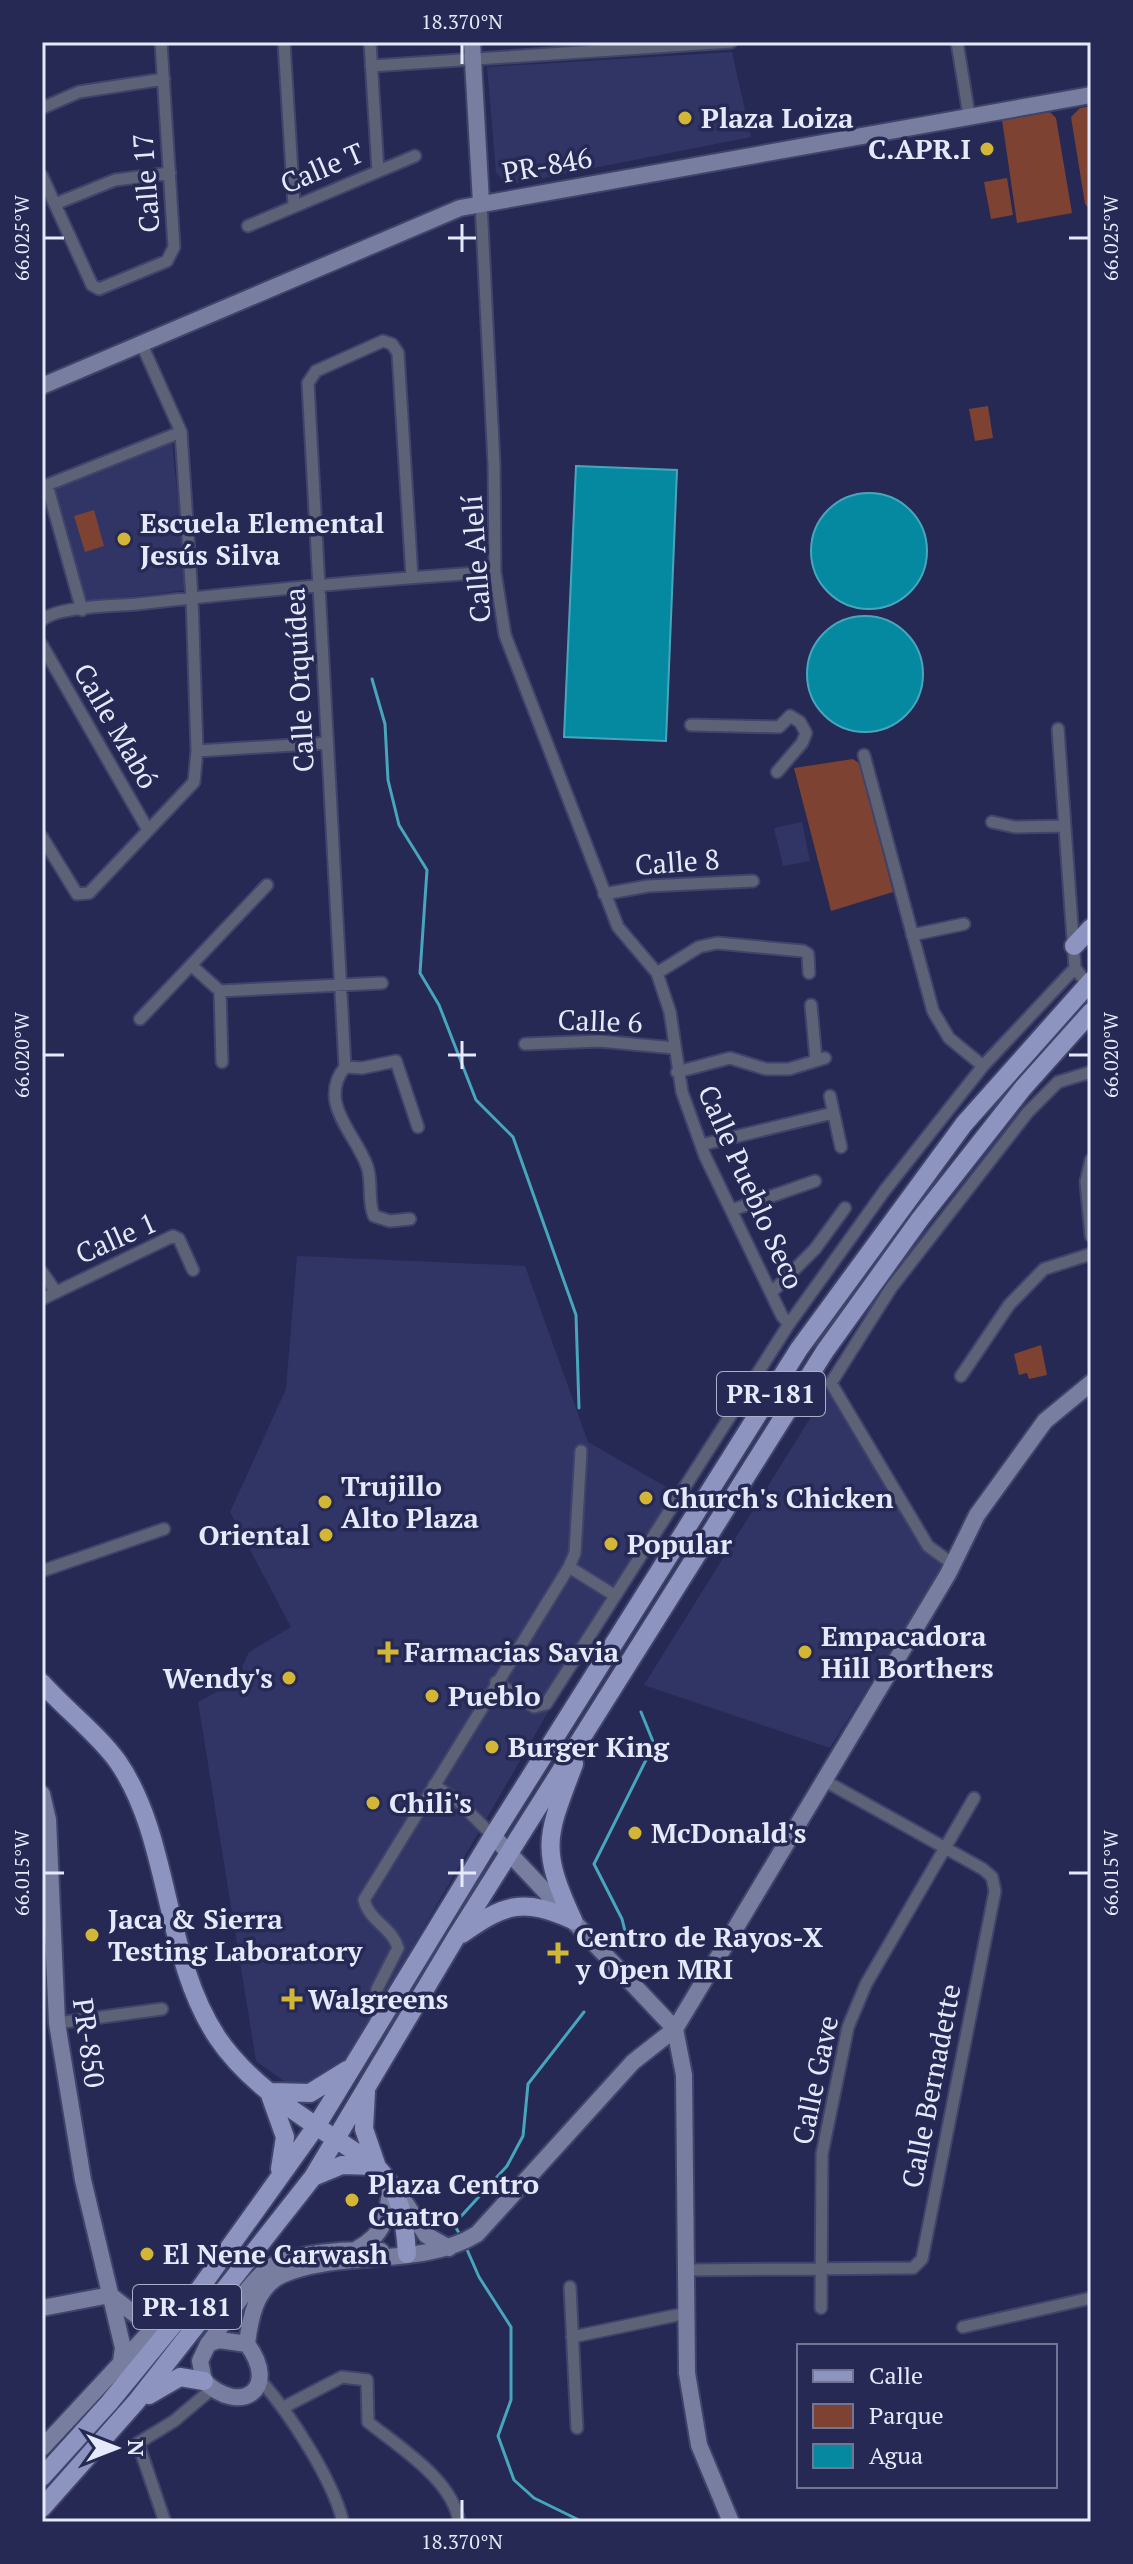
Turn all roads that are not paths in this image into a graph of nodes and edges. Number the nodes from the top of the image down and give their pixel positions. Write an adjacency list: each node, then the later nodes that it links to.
1 (161, 42): 11 (street, Calle 17)
2 (284, 42): 21 (street)
3 (370, 42): 10 (street)
4 (472, 42): 9 (street)
5 (731, 42): 7 (street)
6 (957, 42): 14 (street)
7 (684, 44): 8 (street)
8 (583, 48): 9 (street)
9 (473, 61): 10 (street); 19 (street)
10 (371, 66): 16 (street)
11 (164, 79): 13 (street); 17 (street, Calle 17)
12 (1091, 95): 14 (street, PR-846 / PR-846)
13 (42, 108)
14 (969, 115): 19 (street, PR-846 / PR-846)
15 (415, 156): 16 (street, Calle T)
16 (378, 171): 21 (street, Calle T)
17 (170, 173): 20 (street); 20 (street, Calle 17)
18 (42, 176): 20 (street, Calle 17)
19 (481, 203): 23 (street, PR-846 / PR-846); 26 (street, Calle Alelí)
20 (55, 204)
21 (294, 205): 22 (street, Calle T)
22 (248, 226)
23 (142, 345): 24 (street, PR-846 / PR-846); 25 (street)
24 (42, 386)
25 (181, 432): 29 (street); 30 (street)
26 (495, 572): 27 (street); 45 (street, Calle Alelí)
27 (412, 577): 28 (street); 28 (street, Calle Orquídea)
28 (318, 587): 29 (street); 35 (street, Calle Orquídea)
29 (192, 598): 30 (street); 36 (street)
30 (82, 610): 31 (street)
31 (42, 620)
32 (42, 645): 41 (street, Calle Mabó)
33 (691, 725): 38 (street)
34 (1058, 729): 40 (street)
35 (326, 743): 36 (street); 56 (street, Calle Orquídea)
36 (197, 751): 41 (street)
37 (864, 755): 48 (street)
38 (777, 772)
39 (992, 822): 40 (street)
40 (1064, 826): 49 (street)
41 (148, 830): 42 (street)
42 (42, 837)
43 (753, 881): 45 (street, Calle 8)
44 (267, 885): 50 (street)
45 (604, 894): 52 (street, Calle Pueblo Seco)
46 (964, 924): 48 (street)
47 (1091, 928): 49 (main road)
48 (912, 935): 64 (street)
49 (1074, 946): 51 (street)
50 (192, 966): 57 (street); 60 (street)
51 (1075, 968): 55 (street); 64 (street)
52 (657, 973): 53 (street); 62 (street, Calle Pueblo Seco)
53 (809, 973)
54 (382, 983): 56 (street)
55 (1090, 985): 101 (main road, PR-181)
56 (340, 986): 57 (street); 65 (street, Calle Orquídea)
57 (220, 991): 63 (street)
58 (811, 1005): 66 (street)
59 (1091, 1012): 96 (main road, PR-181)
60 (140, 1019)
61 (525, 1044): 62 (street, Calle 6)
62 (674, 1048): 66 (street, Calle Pueblo Seco)
63 (222, 1062)
64 (983, 1066): 85 (street)
65 (345, 1067): 70 (street); 77 (street, Calle Orquídea)
66 (677, 1072): 71 (street, Calle Pueblo Seco)
67 (1091, 1072): 90 (street)
68 (830, 1096): 69 (street)
69 (833, 1113): 71 (street); 72 (street)
70 (418, 1127)
71 (701, 1145): 76 (street, Calle Pueblo Seco)
72 (841, 1147)
73 (1091, 1160): 78 (street)
74 (815, 1181): 76 (street)
75 (845, 1208): 83 (street)
76 (732, 1210): 83 (street, Calle Pueblo Seco)
77 (410, 1219)
78 (1091, 1236)
79 (1091, 1254): 86 (street)
80 (193, 1270): 82 (street, Calle 1)
81 (42, 1272): 82 (street)
82 (56, 1292): 84 (street, Calle 1)
83 (771, 1293): 85 (street, Calle Pueblo Seco)
84 (42, 1299)
85 (789, 1324): 93 (street)
86 (961, 1376)
87 (1091, 1383): 90 (street)
88 (581, 1451): 91 (street)
89 (164, 1529): 92 (street)
90 (954, 1565): 97 (street)
91 (569, 1567): 93 (street); 94 (street)
92 (42, 1571)
93 (614, 1595): 94 (street)
94 (496, 1682): 98 (street)
95 (45, 1694): 112 (main road)
96 (587, 1728): 103 (main road, PR-181); 104 (main road)
97 (825, 1781): 102 (street, Calle Bernadette); 108 (street)
98 (434, 1785): 101 (street); 109 (street)
99 (42, 1794): 107 (street, PR-850 / PR-850)
100 (974, 1798): 102 (street, Calle Gave)
101 (493, 1836): 103 (street); 109 (main road, PR-181)
102 (946, 1849): 123 (street, Calle Gave); 123 (street, Calle Bernadette)
103 (510, 1852): 104 (street); 105 (main road, PR-181)
104 (573, 1920): 105 (main road); 108 (street)
105 (455, 1939): 111 (main road, PR-181)
106 (162, 2009): 107 (street)
107 (57, 2023): 126 (street, PR-850 / PR-850)
108 (675, 2029): 119 (street); 122 (street)
109 (376, 2031): 110 (main road, PR-181)
110 (355, 2064): 112 (main road); 113 (main road, PR-181)
111 (369, 2081): 114 (main road, PR-181); 115 (main road)
112 (269, 2092): 113 (main road); 118 (main road)
113 (317, 2125): 114 (main road); 118 (main road, PR-181)
114 (336, 2137): 115 (main road); 116 (main road, PR-181)
115 (377, 2167): 116 (main road); 117 (main road)
116 (313, 2177): 139 (main road, PR-181)
117 (391, 2181): 119 (street); 120 (street); 121 (main road)
118 (276, 2182): 124 (main road, PR-181)
119 (459, 2244): 121 (street)
120 (357, 2249): 121 (street); 134 (street)
121 (407, 2254): 135 (street)
122 (687, 2270): 123 (street, Calle Bernadette); 130 (street)
123 (821, 2270): 129 (street, Calle Gave)
124 (205, 2282): 131 (street); 143 (main road, PR-181)
125 (570, 2287): 133 (street)
126 (110, 2295): 128 (street); 131 (street); 136 (street, PR-850)
127 (1091, 2298): 132 (street)
128 (42, 2308)
129 (821, 2308)
130 (687, 2313): 133 (street); 148 (street)
131 (159, 2322): 136 (street)
132 (963, 2327)
133 (572, 2337): 141 (street)
134 (208, 2344): 135 (street); 138 (street)
135 (247, 2344): 137 (street)
136 (121, 2362): 142 (street)
137 (262, 2382): 138 (street); 140 (street)
138 (208, 2385): 139 (main road); 145 (street)
139 (136, 2402): 144 (main road, PR-181)
140 (284, 2407): 146 (street); 147 (street)
141 (577, 2428)
142 (42, 2448)
143 (42, 2477)
144 (42, 2508)
145 (165, 2522)
146 (343, 2522)
147 (459, 2522)
148 (731, 2522)

